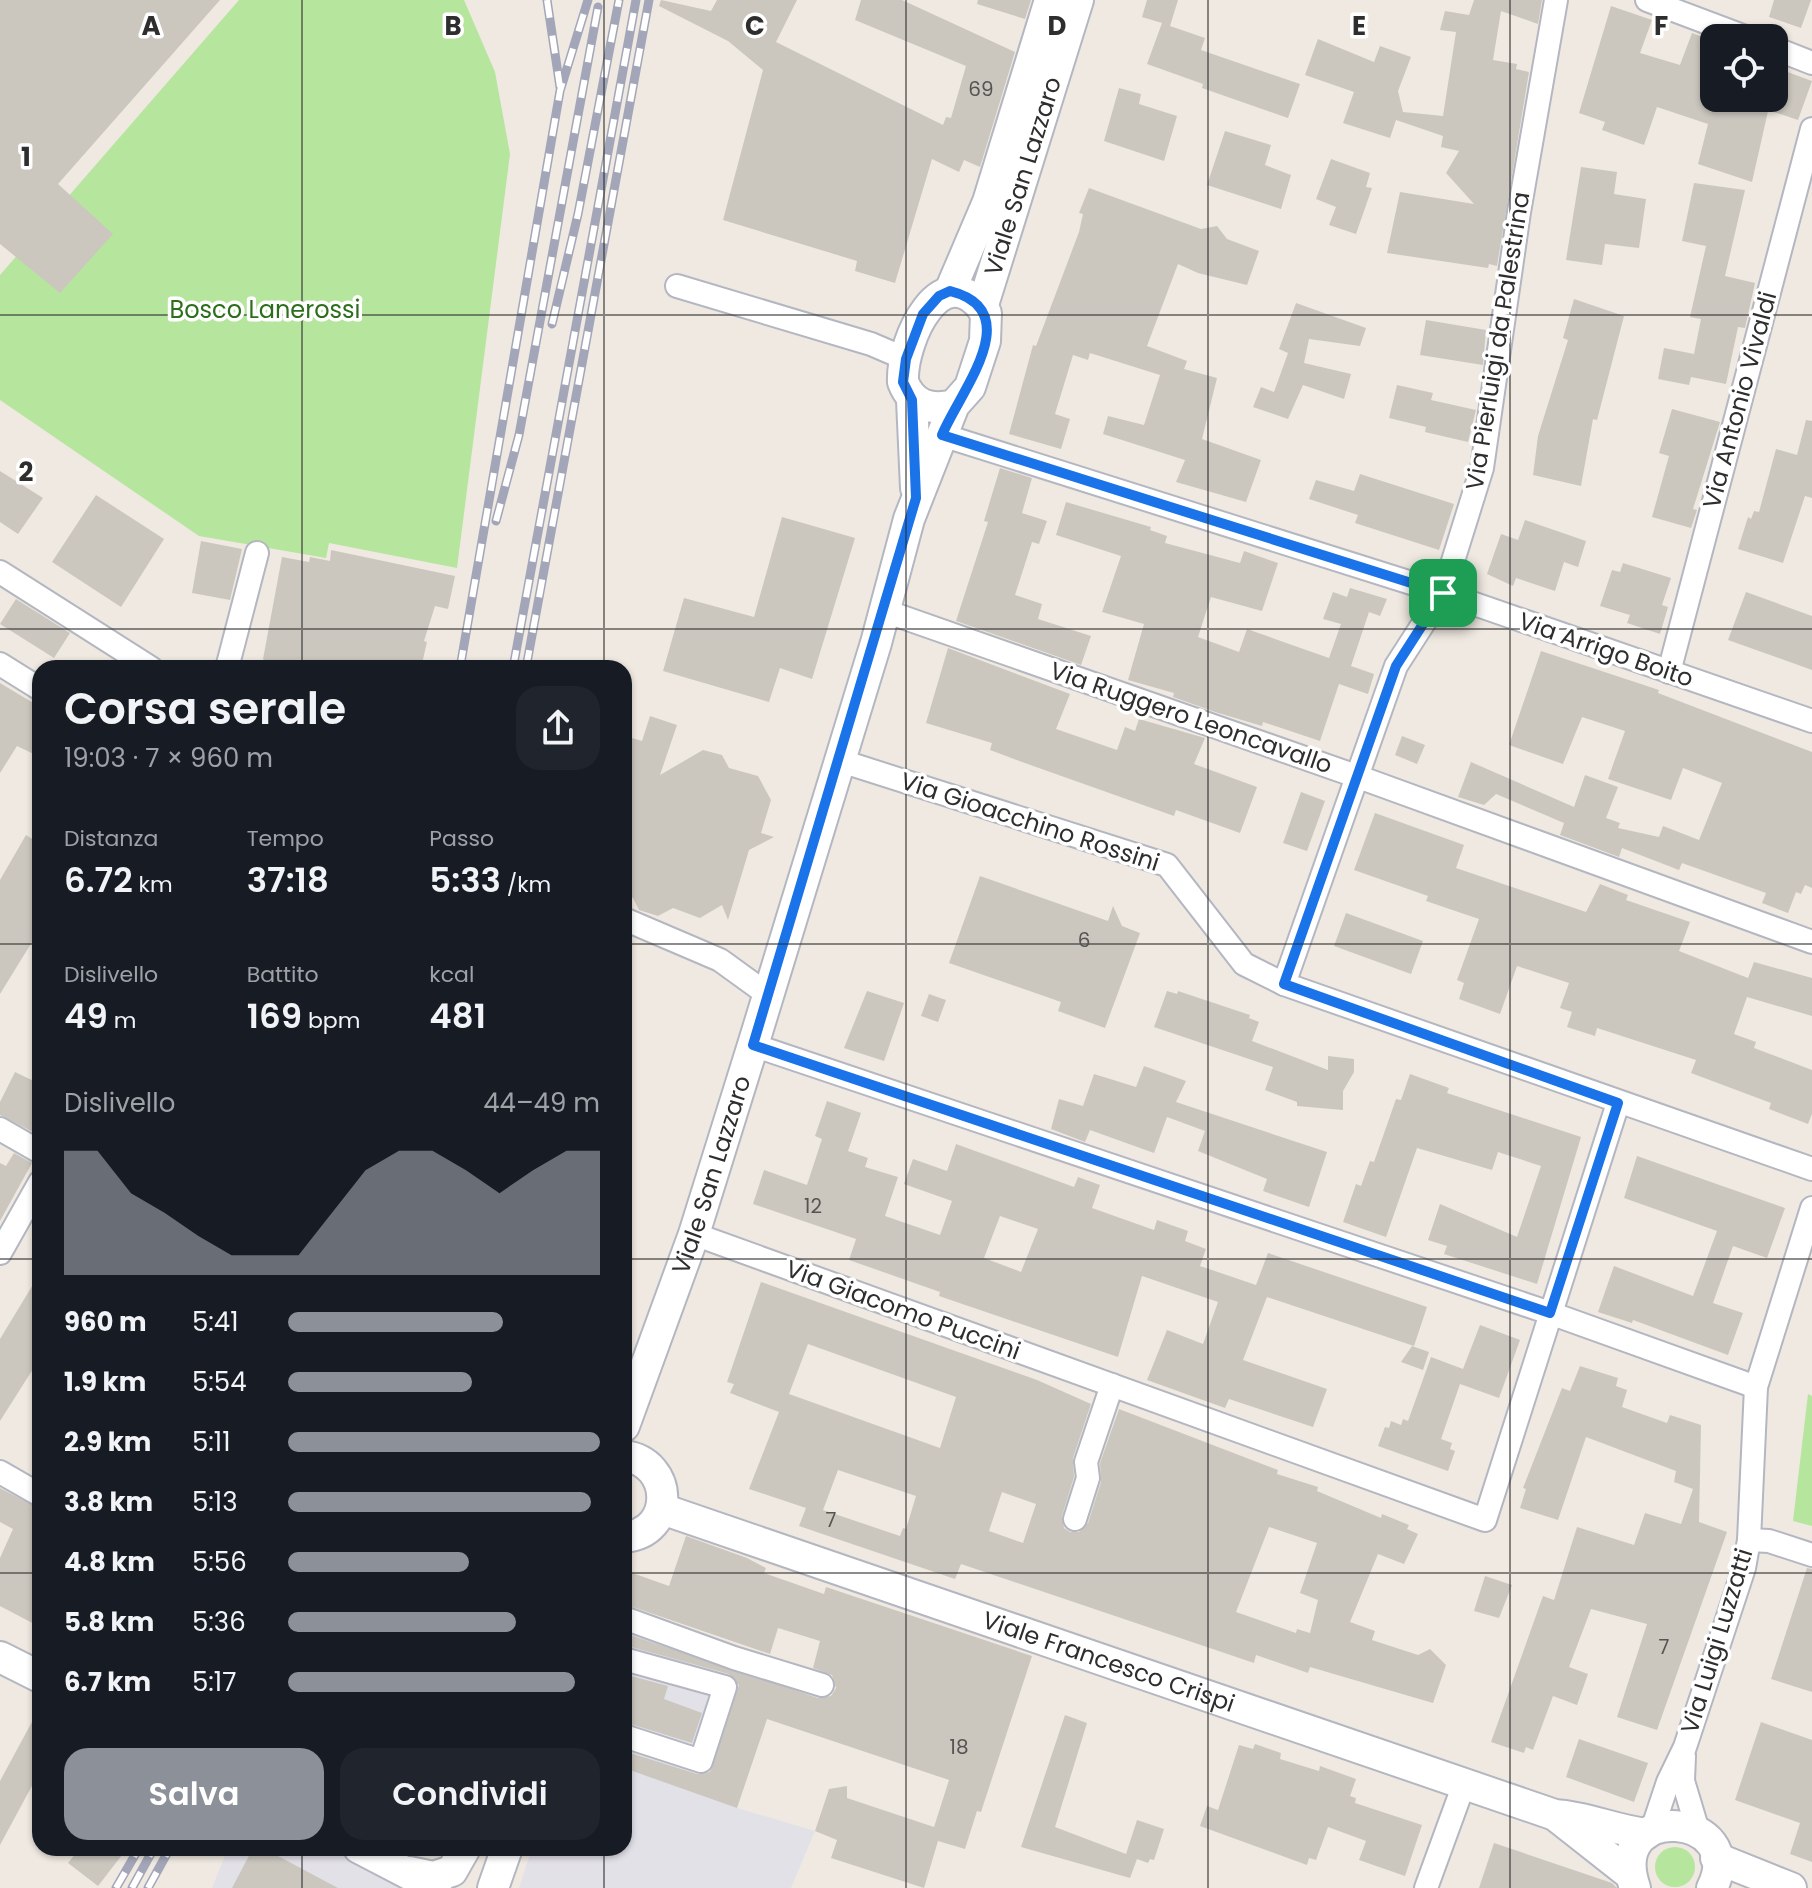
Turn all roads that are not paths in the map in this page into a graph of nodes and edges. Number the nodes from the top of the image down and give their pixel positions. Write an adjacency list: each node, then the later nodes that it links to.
1 (1050, 0): 11 (main road, Viale San Lazzaro)
2 (1078, 0): 12 (main road, Viale San Lazzaro)
3 (1556, 0): 20 (street, Via Pierluigi da Palestrina)
4 (1647, 0): 5 (street)
5 (1711, 24)
6 (1788, 54): 7 (street)
7 (1812, 63)
8 (1812, 129): 9 (street, Via Antonio Vivaldi)
9 (1805, 183): 25 (street, Via Antonio Vivaldi)
10 (677, 286): 13 (street)
11 (950, 291): 12 (main road, Viale San Lazzaro); 13 (main road, Viale San Lazzaro)
12 (982, 308): 15 (main road, Viale San Lazzaro)
13 (909, 348): 14 (main road, Viale San Lazzaro)
14 (912, 400): 15 (main road); 17 (main road, Viale San Lazzaro)
15 (954, 405): 16 (main road, Viale San Lazzaro)
16 (942, 435): 17 (main road, Viale San Lazzaro); 20 (street, Via Arrigo Boito)
17 (916, 498): 21 (main road, Viale San Lazzaro)
18 (257, 553): 23 (street)
19 (0, 572): 22 (street)
20 (1443, 593): 25 (street, Via Arrigo Boito); 29 (street, Via Pierluigi da Palestrina)
21 (885, 611): 28 (main road, Viale San Lazzaro); 29 (street, Via Ruggero Leoncavallo)
22 (138, 660)
23 (229, 660)
24 (0, 664): 26 (street)
25 (1669, 672): 27 (street, Via Arrigo Boito)
26 (32, 684)
27 (1812, 721)
28 (838, 760): 32 (street, Via Gioacchino Rossini); 33 (main road, Viale San Lazzaro)
29 (1356, 776): 31 (street, Via Ruggero Leoncavallo); 32 (street, Via Pierluigi da Palestrina)
30 (632, 922): 33 (street)
31 (1812, 942)
32 (1284, 984): 35 (street, Via Gioacchino Rossini)
33 (767, 994): 34 (main road, Viale San Lazzaro)
34 (753, 1045): 41 (main road, Viale San Lazzaro); 43 (street)
35 (1618, 1103): 38 (street, Via Gioacchino Rossini); 43 (street)
36 (0, 1129): 37 (street)
37 (32, 1147)
38 (1812, 1169)
39 (32, 1196): 42 (street)
40 (1812, 1208): 46 (street, Via Luigi Luzzatti)
41 (694, 1234): 44 (main road, Viale San Lazzaro); 45 (street, Via Giacomo Puccini)
42 (0, 1253)
43 (1550, 1313): 45 (street, Via Giacomo Puccini); 46 (street)
44 (650, 1354): 47 (main road, Viale San Lazzaro); 48 (main road, Viale San Lazzaro)
45 (1112, 1385): 53 (street)
46 (1756, 1387): 55 (street, Via Luigi Luzzatti)
47 (632, 1404)
48 (632, 1447)
49 (632, 1458): 52 (main road)
50 (0, 1472): 51 (street)
51 (32, 1490)
52 (662, 1509): 54 (main road); 64 (main road, Viale Francesco Crispi)
53 (1075, 1519)
54 (632, 1534)
55 (1749, 1540): 56 (street); 63 (street, Via Luigi Luzzatti)
56 (1812, 1555)
57 (632, 1621): 61 (street)
58 (0, 1657): 60 (main road)
59 (632, 1661): 62 (street)
60 (32, 1673)
61 (822, 1685)
62 (632, 1739)
63 (1685, 1747): 66 (street, Via Luigi Luzzatti); 67 (street, Via Luigi Luzzatti)
64 (1464, 1784): 65 (main road, Viale Francesco Crispi); 77 (street)
65 (1555, 1815): 67 (main road, Viale Francesco Crispi); 73 (main road, Viale Francesco Crispi)
66 (1698, 1831): 67 (main road, Viale Francesco Crispi); 71 (main road)
67 (1649, 1832): 73 (main road, Viale Francesco Crispi)
68 (460, 1856): 72 (main road)
69 (478, 1856): 75 (main road)
70 (504, 1856): 76 (main road)
71 (1716, 1858): 78 (main road); 79 (main road)
72 (389, 1866): 74 (main road)
73 (1633, 1882)
74 (436, 1888)
75 (468, 1888)
76 (493, 1888)
77 (1426, 1888)
78 (1712, 1888)
79 (1791, 1888)

